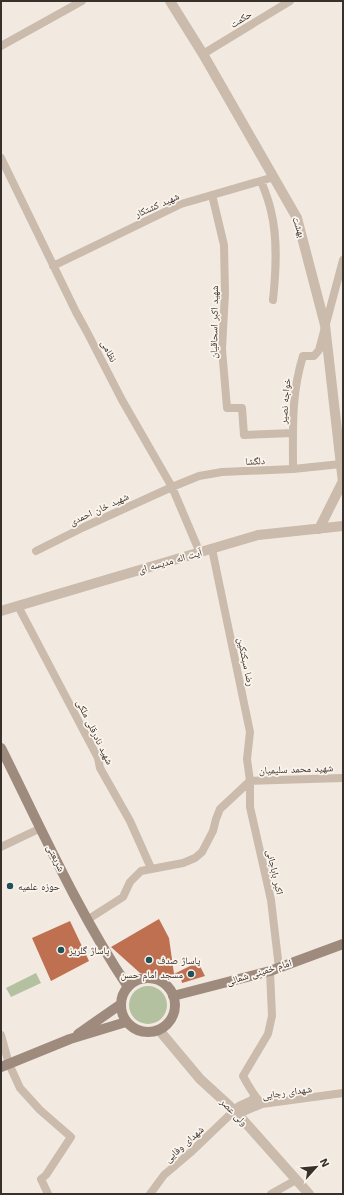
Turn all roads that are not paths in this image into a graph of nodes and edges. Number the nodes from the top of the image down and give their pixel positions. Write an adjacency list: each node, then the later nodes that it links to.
1 (82, 1): 4 (street)
2 (170, 1): 5 (street, بهشت)
3 (290, 1): 5 (street, حکمت)
4 (1, 46)
5 (203, 54): 7 (street, بهشت)
6 (1, 158): 11 (street, نظامی)
7 (274, 177): 8 (street, شهید کشتکار); 13 (street, بهشت)
8 (262, 181): 9 (street, شهید کشتکار); 12 (street)
9 (212, 195): 11 (street, شهید کشتکار); 14 (street, شهید اکبر اسحاقیان)
10 (343, 260): 13 (street)
11 (53, 266): 18 (street, نظامی)
12 (273, 300)
13 (325, 325): 14 (street, خواجه نصیر); 15 (street, بهشت)
14 (293, 433): 16 (street, خواجه نصیر)
15 (341, 464): 16 (street, دلگشا); 17 (street, بهشت)
16 (293, 470): 18 (street, دلگشا)
17 (343, 481): 20 (street)
18 (172, 487): 22 (street, شهید خان احمدی); 23 (street, نظامی)
19 (343, 526): 20 (street, آیت اله مدیسه ای)
20 (319, 529): 21 (street, آیت اله مدیسه ای)
21 (212, 549): 23 (street, آیت اله مدیسه ای); 28 (street, رضا سبکتکین)
22 (36, 551)
23 (200, 553): 24 (street, آیت اله مدیسه ای)
24 (18, 606): 25 (street, آیت اله مدیسه ای); 31 (street, شهید نادرقلی ملکی)
25 (1, 611)
26 (1, 748): 29 (main road, شریعتی)
27 (343, 778): 28 (street, شهید محمد سلیمیان)
28 (250, 781): 31 (street); 34 (street, اکبر باباجانی)
29 (41, 828): 30 (street); 32 (main road, شریعتی)
30 (1, 847)
31 (151, 868): 32 (street)
32 (87, 920): 35 (main road, شریعتی)
33 (343, 944): 34 (main road, امام خمینی شمالی)
34 (275, 969): 36 (main road, امام خمینی شمالی); 44 (street, اکبر باباجانی)
35 (128, 987): 36 (main road); 37 (main road)
36 (173, 996): 39 (main road)
37 (121, 1004): 38 (main road); 41 (main road)
38 (126, 1022): 39 (main road); 41 (main road)
39 (159, 1030): 46 (street, ولی عصر)
40 (1, 1035): 42 (street)
41 (70, 1039): 42 (main road)
42 (5, 1065): 48 (street)
43 (343, 1093): 45 (street, شهدای رجایی)
44 (254, 1096): 45 (street); 46 (street, شهدای وفایی)
45 (262, 1104): 46 (street, شهدای رجایی)
46 (235, 1111): 47 (street, ولی عصر); 49 (street, شهدای وفایی)
47 (296, 1180): 50 (street); 51 (street, ولی عصر)
48 (48, 1194)
49 (150, 1194)
50 (271, 1194)
51 (309, 1194)

